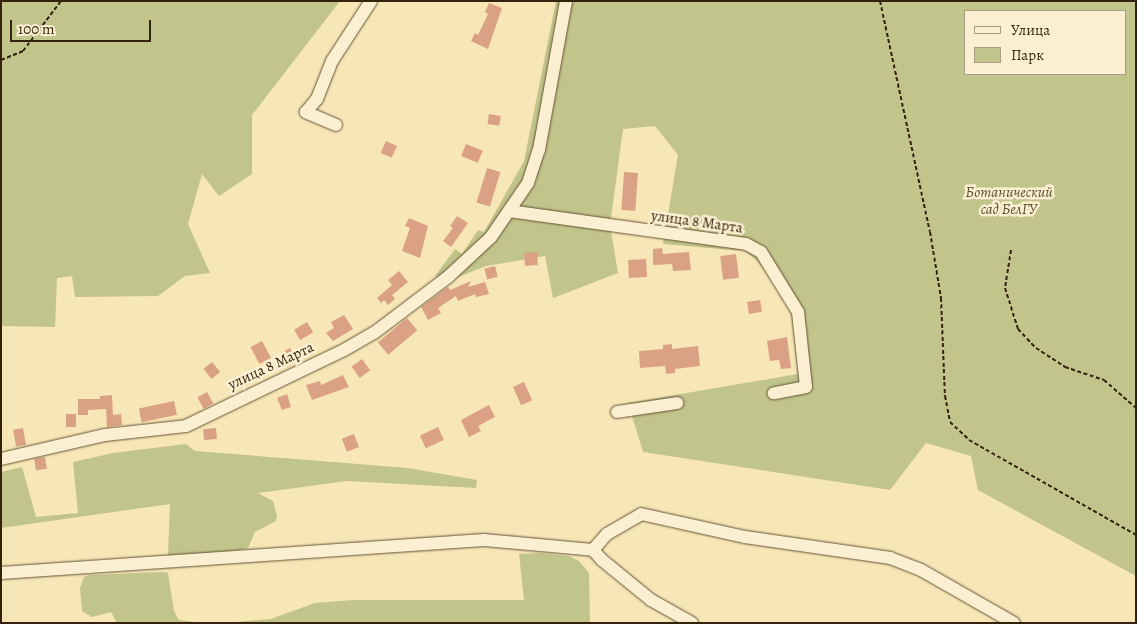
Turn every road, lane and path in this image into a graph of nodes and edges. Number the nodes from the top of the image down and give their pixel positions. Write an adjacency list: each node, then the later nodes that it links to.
1 (61, 1): 5 (path)
2 (371, 1): 6 (street)
3 (566, 1): 7 (street, улица 8 Марта)
4 (880, 1): 14 (path)
5 (1, 60)
6 (336, 125)
7 (509, 212): 9 (street, улица 8 Марта); 13 (street, улица 8 Марта)
8 (1011, 250): 11 (path)
9 (774, 393)
10 (678, 403): 12 (street)
11 (1136, 408)
12 (617, 412)
13 (1, 458)
14 (1136, 535)
15 (593, 550): 16 (street); 17 (street); 18 (street)
16 (1, 573)
17 (692, 623)
18 (1014, 623)

